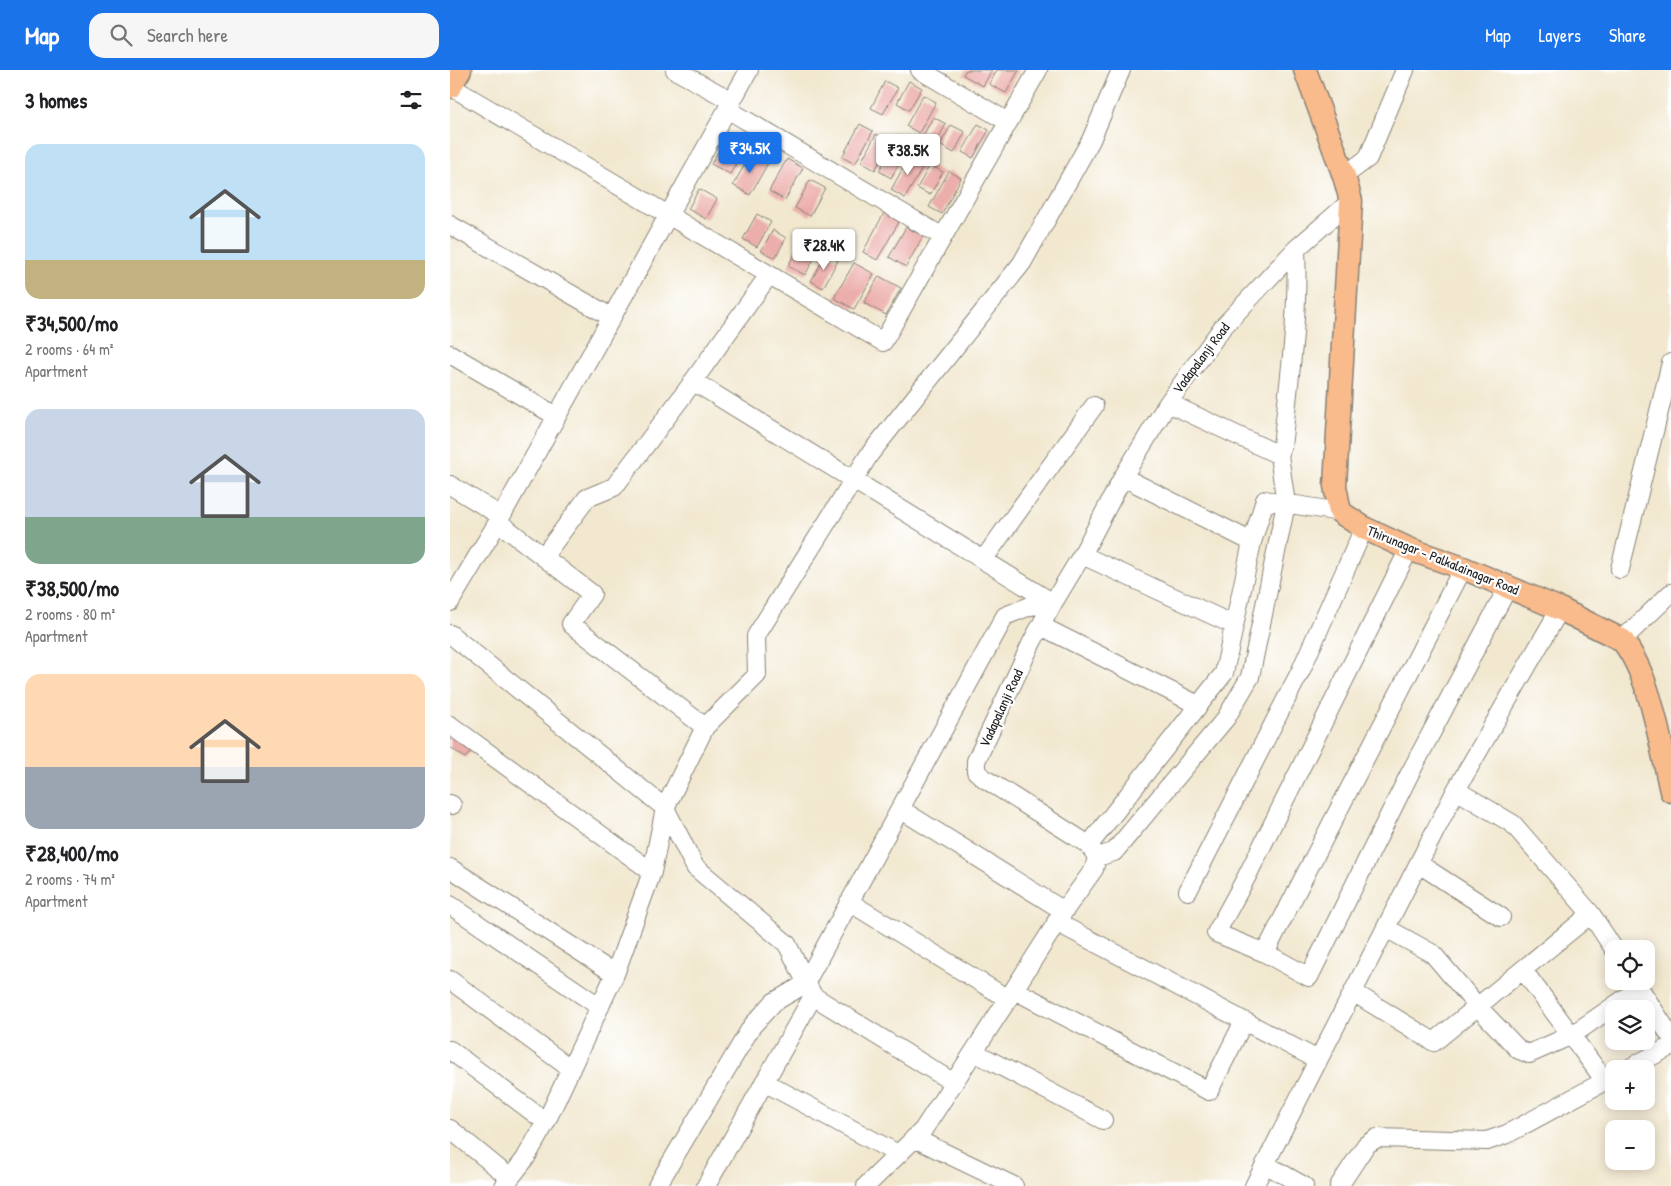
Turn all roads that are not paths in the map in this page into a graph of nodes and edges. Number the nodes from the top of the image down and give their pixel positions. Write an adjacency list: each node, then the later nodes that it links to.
1 (460, 70): 9 (main road)
2 (675, 70): 10 (street)
3 (749, 70): 10 (street)
4 (920, 70): 11 (street)
5 (1038, 70): 11 (street)
6 (1121, 70): 29 (street)
7 (1305, 70): 12 (main road)
8 (1406, 70): 12 (street)
9 (450, 86): 14 (street)
10 (729, 105): 14 (street); 16 (street)
11 (1008, 122): 16 (street)
12 (1344, 176): 13 (main road)
13 (1351, 201): 17 (street, Vadapalanji Road); 32 (main road)
14 (668, 215): 18 (street); 19 (street)
15 (450, 225): 19 (street)
16 (943, 236): 18 (street)
17 (1296, 249): 24 (street, Vadapalanji Road); 27 (street)
18 (769, 275): 22 (street)
19 (611, 317): 26 (street)
20 (450, 354): 26 (street)
21 (1671, 363): 23 (street)
22 (693, 381): 29 (street); 38 (street)
23 (1668, 384): 41 (street)
24 (1168, 403): 27 (street); 28 (street, Vadapalanji Road)
25 (1094, 406): 39 (street)
26 (556, 416): 33 (street)
27 (1279, 455): 31 (street)
28 (1123, 477): 35 (street); 37 (street, Vadapalanji Road)
29 (854, 479): 39 (street); 53 (street)
30 (450, 486): 33 (street)
31 (1286, 504): 32 (street); 35 (street); 58 (street)
32 (1340, 512): 34 (main road, Thirunagar - Palkalainagar Road)
33 (499, 519): 38 (street); 44 (street)
34 (1364, 528): 36 (main road, Thirunagar - Palkalainagar Road); 62 (street)
35 (1252, 542): 47 (street)
36 (1409, 549): 40 (main road, Thirunagar - Palkalainagar Road); 70 (street)
37 (1082, 555): 45 (street, Vadapalanji Road); 47 (street)
38 (543, 557): 53 (street)
39 (983, 560): 45 (street)
40 (1463, 568): 42 (main road, Thirunagar - Palkalainagar Road); 70 (street)
41 (1620, 569)
42 (1508, 587): 46 (main road, Thirunagar - Palkalainagar Road); 70 (street)
43 (1671, 593): 50 (street)
44 (450, 602)
45 (1053, 604): 48 (street, Vadapalanji Road); 57 (street)
46 (1560, 609): 50 (main road, Thirunagar - Palkalainagar Road); 54 (street)
47 (1234, 625): 51 (street)
48 (1041, 626): 51 (street); 58 (street, Vadapalanji Road)
49 (450, 634): 56 (street)
50 (1622, 640): 55 (main road)
51 (1198, 705): 58 (street)
52 (450, 725): 61 (street)
53 (705, 727): 56 (street)
54 (1456, 790): 59 (street); 65 (street)
55 (1671, 790)
56 (665, 808): 61 (street); 74 (street)
57 (900, 809): 63 (street); 66 (street)
58 (1093, 851): 66 (street)
59 (1419, 864): 67 (street); 68 (street)
60 (450, 868): 72 (street)
61 (652, 872): 72 (street)
62 (1188, 891)
63 (850, 902): 74 (street); 78 (street)
64 (450, 905): 80 (street)
65 (1591, 914): 69 (street); 71 (street)
66 (1060, 916): 78 (street); 81 (street)
67 (1501, 917)
68 (1386, 928): 77 (street); 79 (street)
69 (1608, 940)
70 (1265, 954)
71 (1523, 970): 79 (street); 82 (street)
72 (615, 974): 80 (street)
73 (450, 980): 89 (street)
74 (809, 988): 92 (street); 93 (street); 101 (street)
75 (1630, 990): 82 (street)
76 (1640, 990): 83 (street)
77 (1353, 992): 79 (street); 87 (street)
78 (1011, 995): 81 (street); 86 (street)
79 (1478, 1007): 82 (street)
80 (600, 1008): 89 (street)
81 (1244, 1021): 87 (street)
82 (1572, 1035): 90 (street)
83 (1671, 1036)
84 (1671, 1046): 88 (street)
85 (450, 1050): 95 (street)
86 (974, 1052): 93 (street); 94 (street)
87 (1318, 1060): 99 (street)
88 (1645, 1060)
89 (571, 1069): 95 (street)
90 (1605, 1074)
91 (1605, 1081): 107 (street)
92 (764, 1082): 98 (street); 102 (street)
93 (954, 1083): 97 (street)
94 (1103, 1120)
95 (546, 1122): 100 (street)
96 (450, 1130): 100 (street)
97 (914, 1138): 98 (street); 104 (street)
98 (898, 1154): 103 (street)
99 (1265, 1164): 105 (street); 106 (street)
100 (506, 1182)
101 (657, 1186)
102 (706, 1186)
103 (866, 1186)
104 (1014, 1186)
105 (1254, 1186)
106 (1304, 1186)
107 (1339, 1186)

